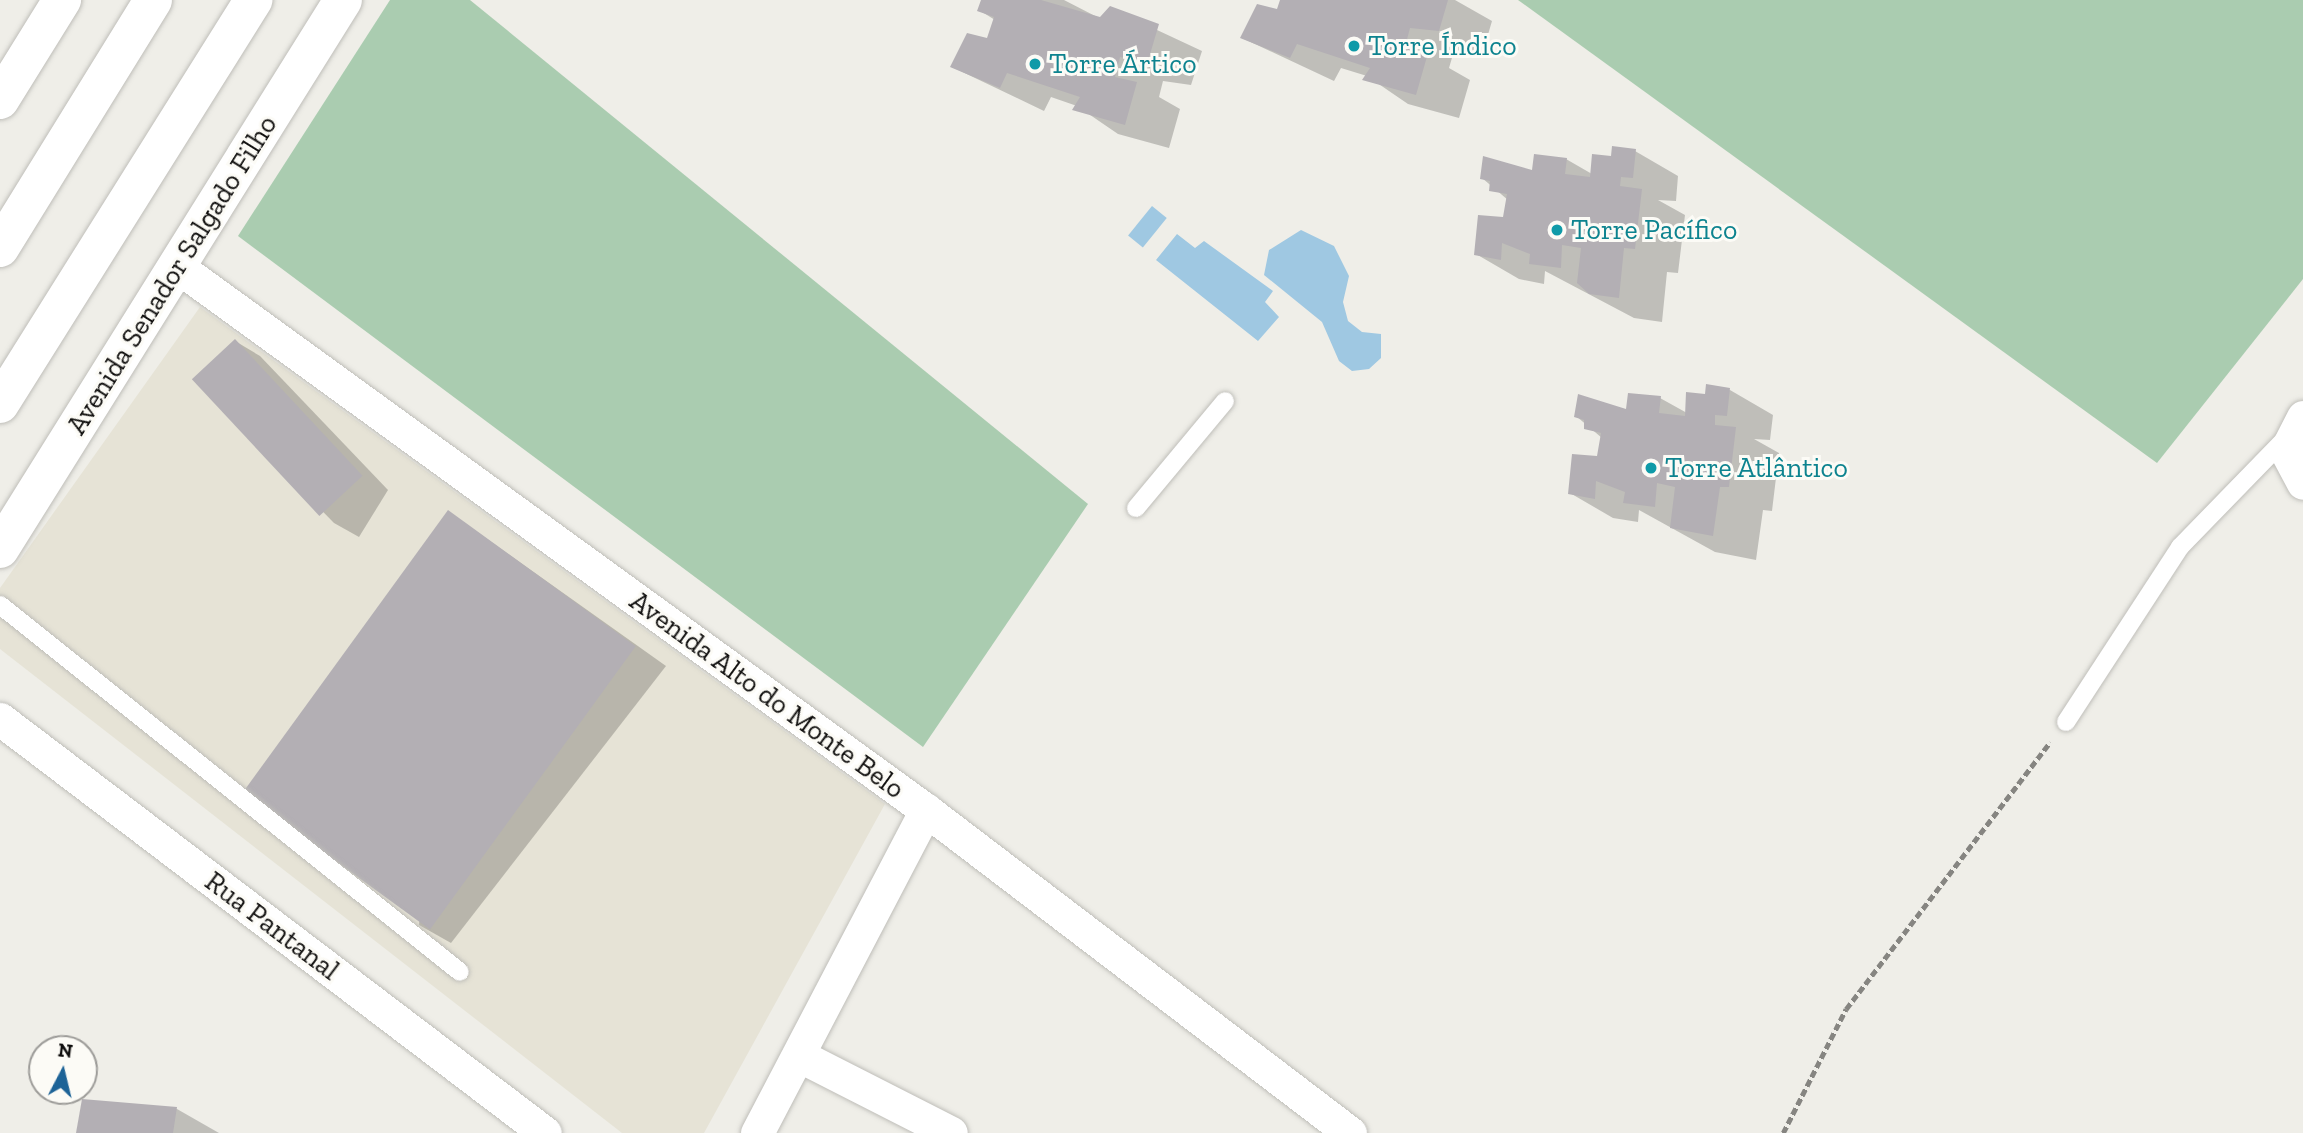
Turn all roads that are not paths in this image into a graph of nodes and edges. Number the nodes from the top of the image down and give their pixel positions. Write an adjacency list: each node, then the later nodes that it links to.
1 (62, 0): 5 (main road)
2 (153, 0): 6 (main road)
3 (253, 0): 9 (main road)
4 (343, 0): 7 (main road, Avenida Senador Salgado Filho)
5 (0, 100)
6 (0, 248)
7 (178, 267): 13 (main road, Avenida Senador Salgado Filho); 17 (street, Avenida Alto do Monte Belo)
8 (1225, 401): 12 (lane)
9 (0, 404)
10 (2297, 426): 11 (street); 16 (lane)
11 (2303, 483)
12 (1136, 508)
13 (0, 549)
14 (0, 605): 18 (lane)
15 (0, 719): 20 (street, Rua Pantanal)
16 (2066, 722)
17 (926, 810): 19 (street); 23 (street, Avenida Alto do Monte Belo)
18 (460, 972)
19 (802, 1057): 21 (street); 22 (street)
20 (544, 1133)
21 (757, 1133)
22 (951, 1133)
23 (1349, 1133)

